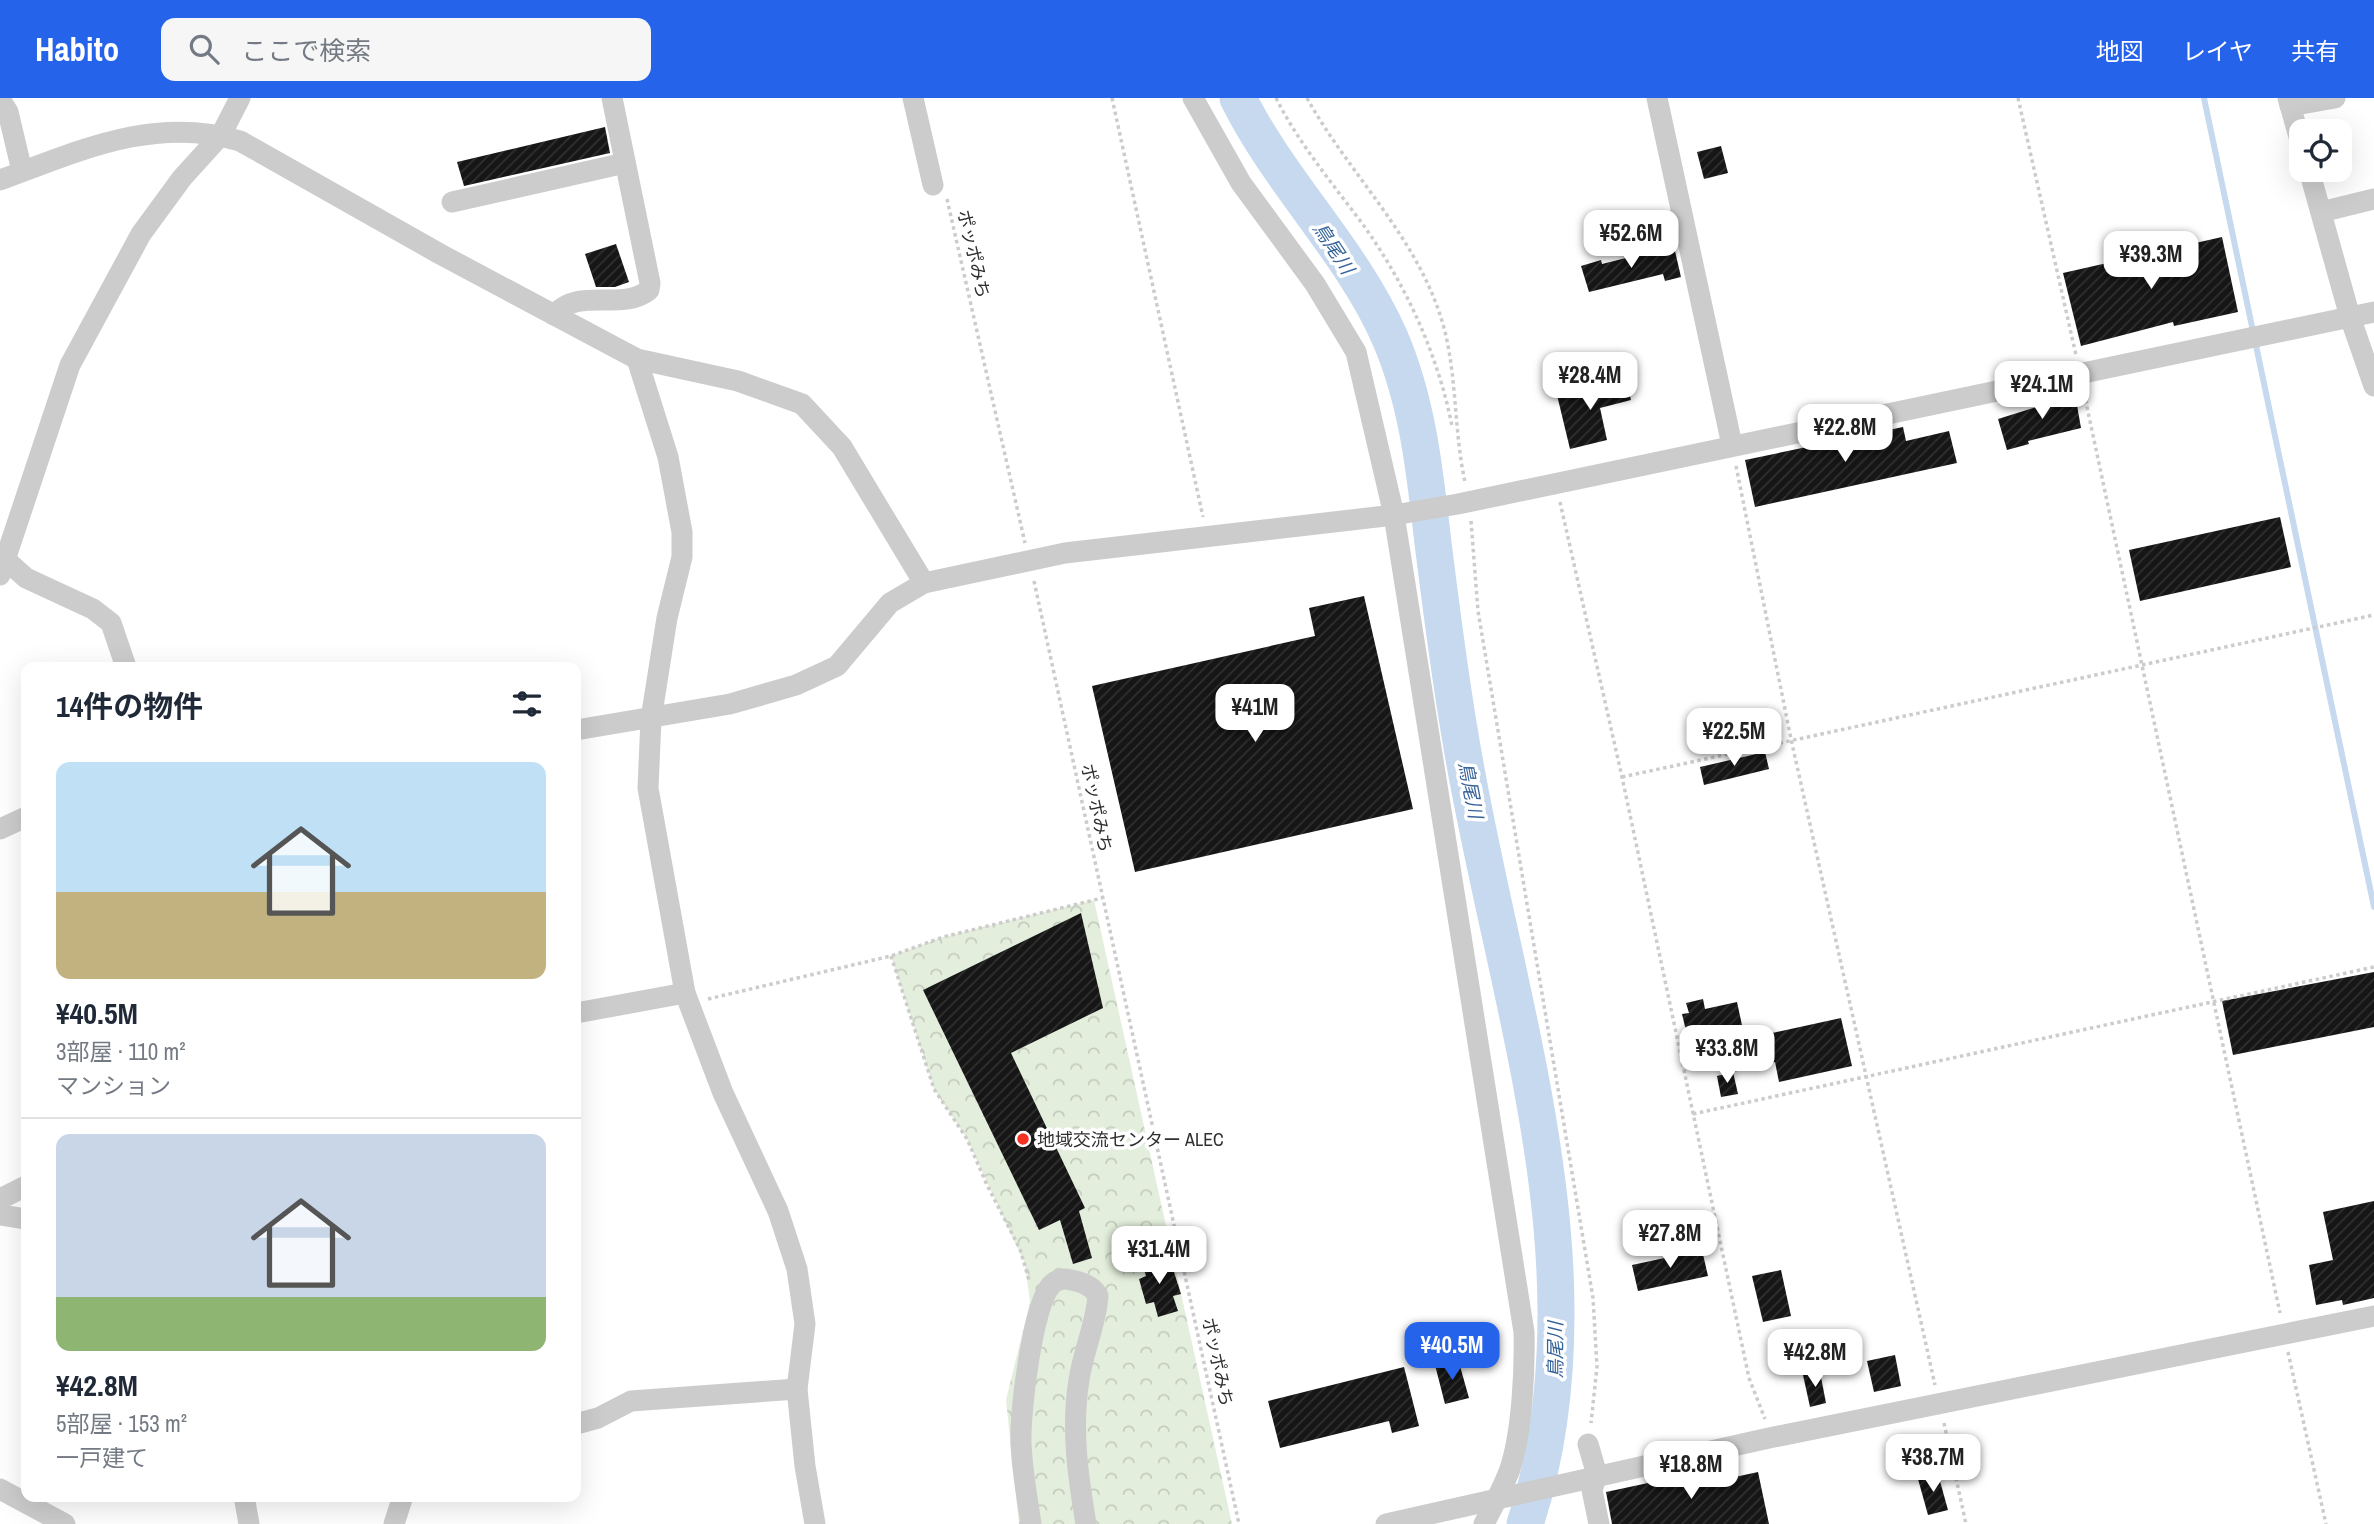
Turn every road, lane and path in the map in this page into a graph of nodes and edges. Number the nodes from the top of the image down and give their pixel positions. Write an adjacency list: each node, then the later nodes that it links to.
1 (240, 98): 14 (street)
2 (612, 98): 15 (street)
3 (913, 98): 19 (street)
4 (1112, 98): 35 (path)
5 (1193, 98): 33 (street)
6 (1276, 98): 29 (path)
7 (1307, 98): 29 (path)
8 (1657, 98): 30 (street)
9 (2018, 98): 27 (path)
10 (2335, 98): 12 (street)
11 (0, 99): 16 (street)
12 (2289, 102): 13 (street)
13 (2294, 119)
14 (220, 135): 16 (street); 24 (street); 34 (street)
15 (625, 163): 21 (street); 24 (street)
16 (22, 172): 17 (street)
17 (0, 180)
18 (2312, 182): 22 (street)
19 (939, 189): 36 (path, ポッポみち)
20 (2374, 199): 22 (street)
21 (452, 202)
22 (2321, 212): 25 (street)
23 (2374, 312): 25 (street)
24 (554, 315): 26 (street)
25 (2350, 317): 27 (street); 28 (street)
26 (637, 359): 38 (street); 42 (street)
27 (2079, 372): 30 (street); 41 (path)
28 (2374, 386)
29 (1456, 443): 32 (path)
30 (1732, 445): 31 (street); 44 (path)
31 (1556, 484): 32 (street); 45 (path)
32 (1464, 503): 33 (street); 67 (path)
33 (1399, 514): 35 (street); 70 (street)
34 (10, 521): 37 (street)
35 (1207, 538): 36 (street)
36 (1029, 560): 38 (street); 48 (path, ポッポみち)
37 (3, 568): 40 (street)
38 (924, 583): 42 (street)
39 (2374, 615): 41 (path)
40 (124, 662)
41 (2142, 665): 44 (path); 52 (path)
42 (651, 719): 43 (street); 51 (street)
43 (581, 729)
44 (1791, 739): 45 (path); 54 (path)
45 (1622, 777): 55 (path)
46 (21, 819): 47 (street)
47 (0, 829)
48 (1102, 898): 49 (path); 81 (path, ポッポみち)
49 (891, 956): 51 (path); 60 (path)
50 (2374, 967): 52 (path)
51 (687, 998): 53 (street); 63 (street)
52 (2214, 1000): 54 (path); 62 (path)
53 (581, 1012)
54 (1867, 1075): 55 (path); 64 (path)
55 (1693, 1114): 66 (path)
56 (21, 1188): 57 (street)
57 (0, 1199)
58 (0, 1215): 59 (street)
59 (21, 1218)
60 (1030, 1292)
61 (2374, 1316): 62 (street)
62 (2284, 1334): 64 (street); 86 (path)
63 (797, 1388): 65 (street); 78 (street)
64 (1940, 1405): 66 (street); 85 (path)
65 (581, 1423)
66 (1769, 1438): 68 (street)
67 (1588, 1444): 68 (street)
68 (1589, 1476): 70 (street); 84 (street)
69 (7, 1492): 74 (street)
70 (1497, 1498): 82 (street); 83 (street)
71 (25, 1502): 75 (street)
72 (245, 1502): 76 (street)
73 (401, 1502): 77 (street)
74 (30, 1524)
75 (65, 1524)
76 (249, 1524)
77 (394, 1524)
78 (815, 1524)
79 (1031, 1524): 80 (street)
80 (1086, 1524)
81 (1239, 1524)
82 (1386, 1524)
83 (1484, 1524)
84 (1599, 1524)
85 (1965, 1524)
86 (2326, 1524)

